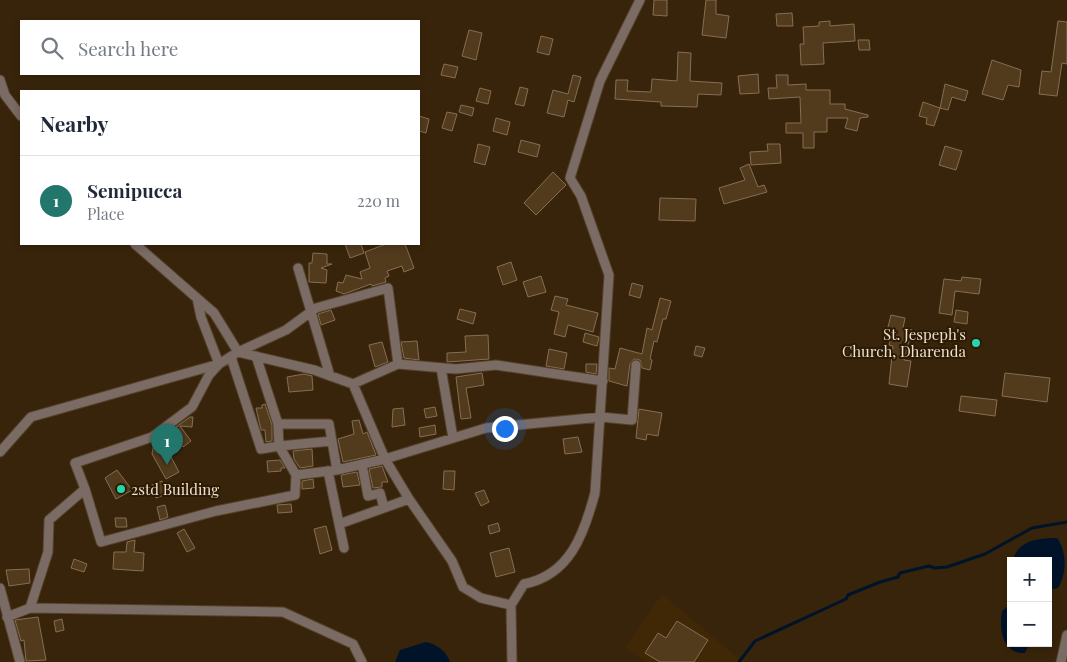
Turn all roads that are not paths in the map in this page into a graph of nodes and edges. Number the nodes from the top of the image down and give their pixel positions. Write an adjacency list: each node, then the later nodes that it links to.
1 (640, 0): 15 (street)
2 (0, 80): 3 (street)
3 (20, 115)
4 (136, 245): 6 (street)
5 (298, 268): 7 (street)
6 (196, 298): 8 (street); 10 (street)
7 (310, 312): 8 (street); 11 (street); 14 (street)
8 (235, 354): 9 (street); 10 (street); 21 (street)
9 (256, 356): 14 (street); 18 (street)
10 (220, 364): 22 (street); 27 (street)
11 (398, 364): 13 (street); 16 (street)
12 (636, 365): 17 (street)
13 (441, 368): 15 (street); 19 (street)
14 (330, 376): 16 (street)
15 (603, 381): 17 (street)
16 (353, 384): 23 (street)
17 (601, 417): 19 (street); 33 (street)
18 (278, 424): 20 (street); 21 (street)
19 (453, 438): 23 (street)
20 (332, 441): 21 (street); 25 (street)
21 (279, 446): 26 (street)
22 (0, 452)
23 (385, 459): 24 (street); 28 (street)
24 (362, 464): 25 (street); 29 (street)
25 (332, 471): 26 (street); 30 (street)
26 (296, 475): 27 (street)
27 (85, 489): 34 (street)
28 (409, 499): 29 (street); 33 (street)
29 (384, 508): 30 (street)
30 (339, 524): 31 (street)
31 (344, 548)
32 (0, 588): 35 (street)
33 (511, 605): 39 (street)
34 (30, 608): 35 (street); 38 (street)
35 (7, 617): 37 (street)
36 (1067, 634): 40 (street)
37 (20, 662)
38 (362, 662)
39 (512, 662)
40 (1061, 662)

